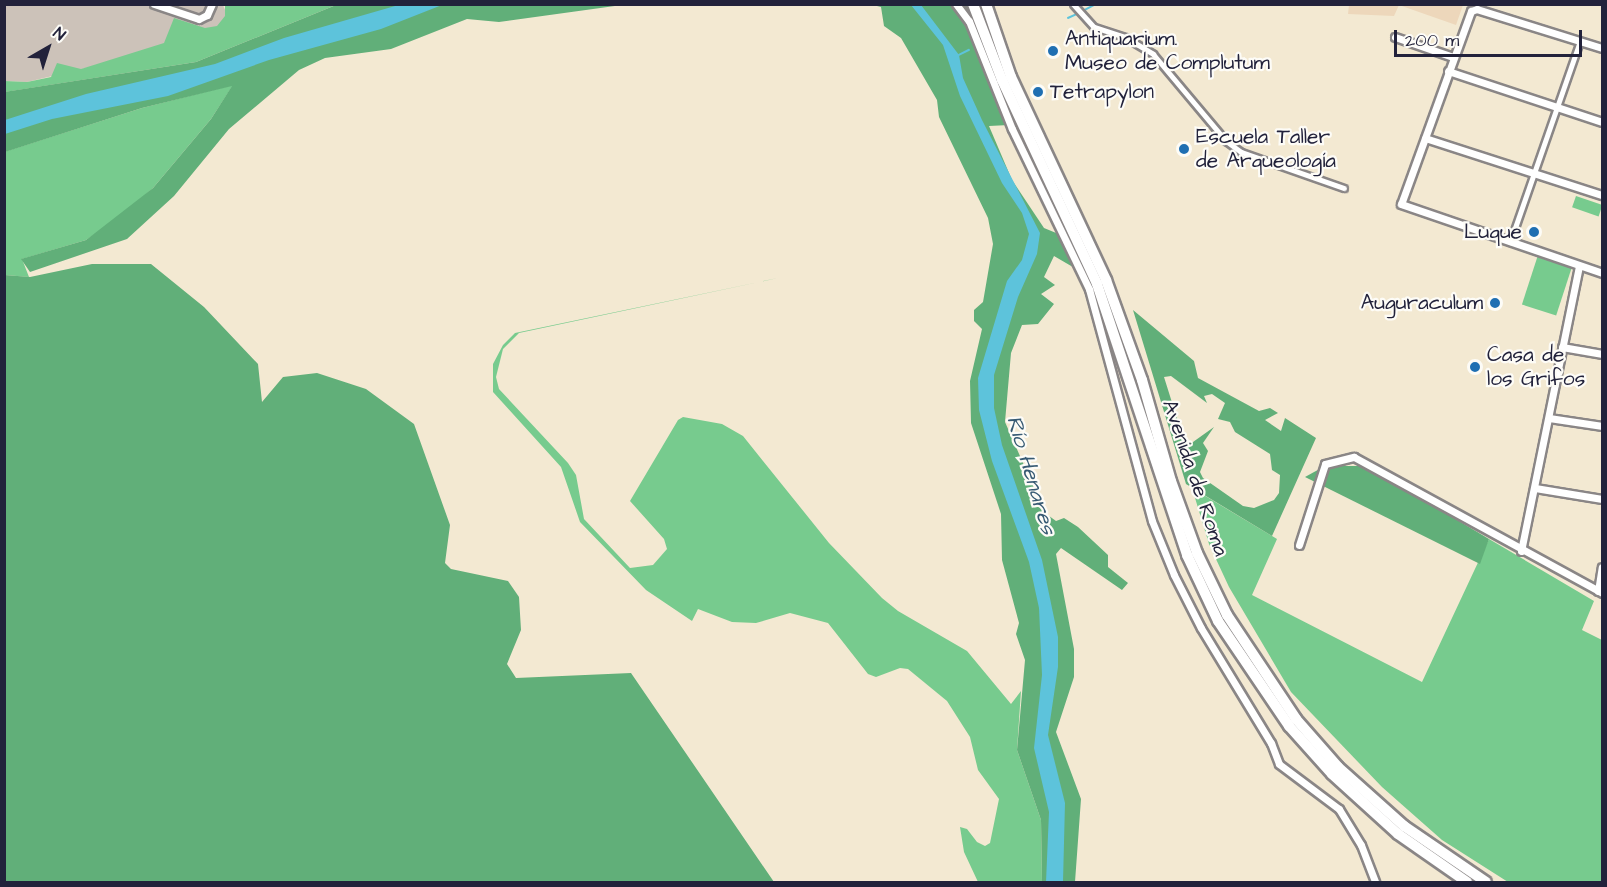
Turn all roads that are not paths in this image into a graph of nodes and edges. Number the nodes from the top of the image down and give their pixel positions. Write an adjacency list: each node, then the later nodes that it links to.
1 (154, 4): 2 (street)
2 (212, 4)
3 (956, 4): 31 (street)
4 (973, 4): 32 (main road, Avenida de Roma)
5 (987, 4): 33 (main road, Avenida de Roma)
6 (1074, 7): 16 (street)
7 (1395, 37): 10 (street)
8 (1580, 41): 9 (street); 10 (street); 12 (street)
9 (1602, 48)
10 (1453, 57): 11 (street)
11 (1448, 71): 12 (street); 14 (street)
12 (1557, 107): 13 (street); 15 (street)
13 (1602, 122)
14 (1425, 138): 15 (street); 18 (street)
15 (1533, 172): 17 (street); 18 (street)
16 (1344, 188)
17 (1602, 195)
18 (1510, 242): 19 (street)
19 (1579, 266): 20 (street); 21 (street)
20 (1602, 273)
21 (1562, 347): 22 (street); 23 (street)
22 (1602, 354)
23 (1549, 418): 24 (street); 25 (street)
24 (1602, 426)
25 (1535, 488): 26 (street); 28 (street)
26 (1602, 499)
27 (1299, 545): 28 (street)
28 (1521, 551): 30 (street)
29 (1602, 567): 30 (street)
30 (1600, 592)
31 (1376, 882)
32 (1467, 882)
33 (1486, 882)

